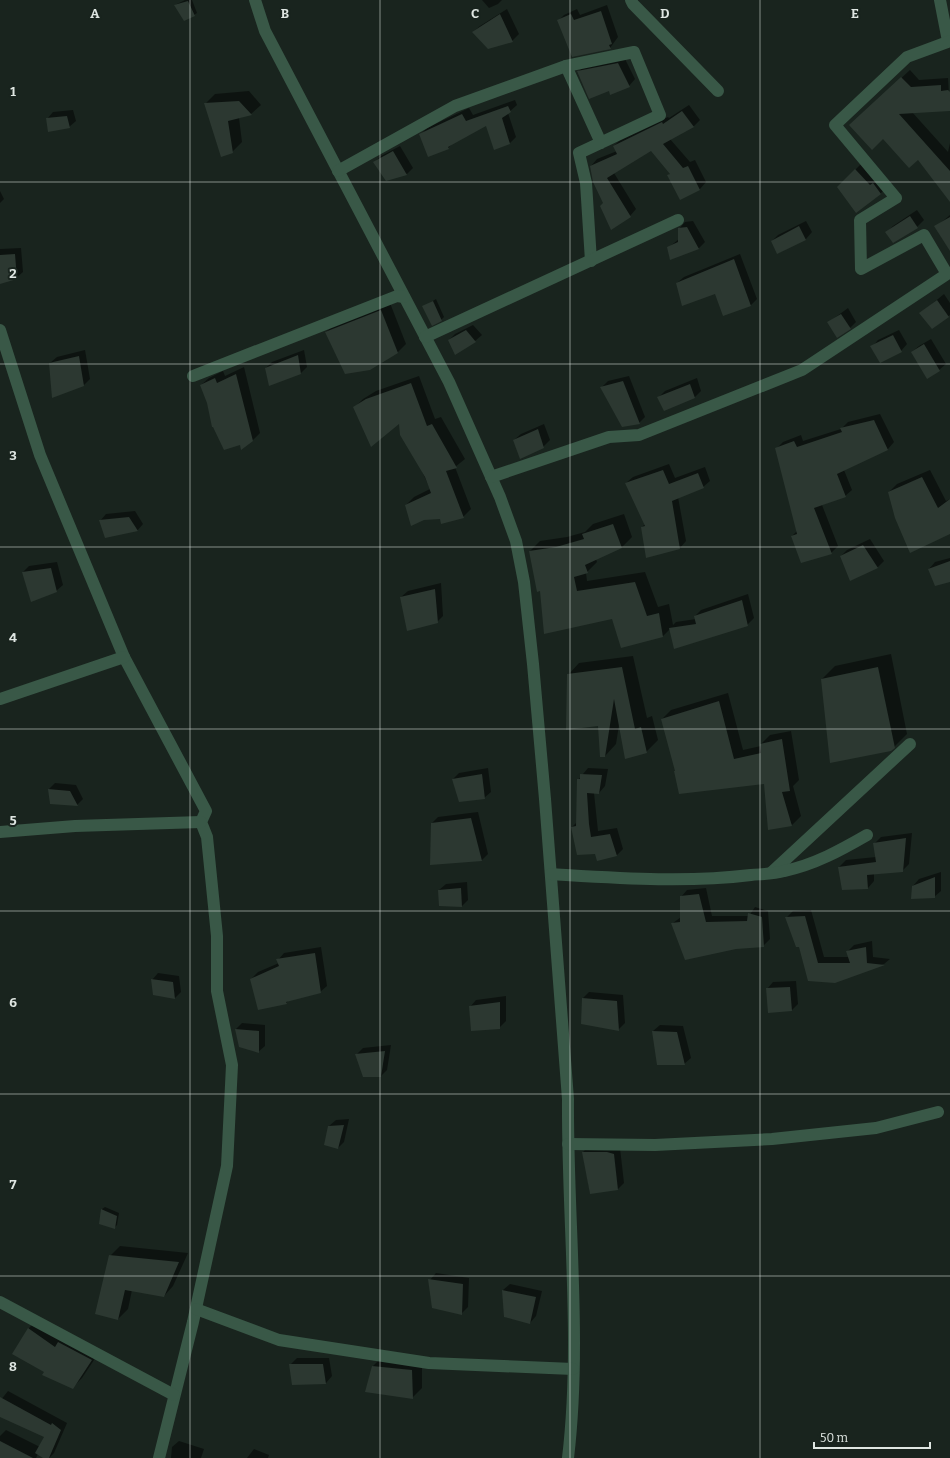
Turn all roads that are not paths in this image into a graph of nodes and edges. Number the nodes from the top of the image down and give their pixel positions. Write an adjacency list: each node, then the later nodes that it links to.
1 (255, 0): 8 (street)
2 (631, 0): 6 (street)
3 (940, 0): 4 (street)
4 (949, 41): 15 (street)
5 (566, 66): 7 (street); 7 (street); 8 (street)
6 (718, 90)
7 (601, 143): 10 (street)
8 (338, 171): 11 (street)
9 (678, 220): 10 (street)
10 (591, 261): 13 (street)
11 (404, 297): 13 (street); 14 (street)
12 (0, 330): 16 (street)
13 (425, 337): 15 (street)
14 (193, 376)
15 (491, 477): 23 (street)
16 (124, 657): 17 (street); 19 (street)
17 (0, 700)
18 (910, 744): 22 (street)
19 (201, 822): 20 (street); 27 (street)
20 (0, 832)
21 (867, 835): 22 (street)
22 (771, 873): 23 (street)
23 (551, 874): 25 (street)
24 (938, 1112): 25 (street)
25 (568, 1144): 28 (street)
26 (0, 1302): 29 (street)
27 (196, 1309): 28 (street); 29 (street)
28 (573, 1369): 31 (street)
29 (174, 1395): 30 (street)
30 (159, 1458)
31 (568, 1458)

